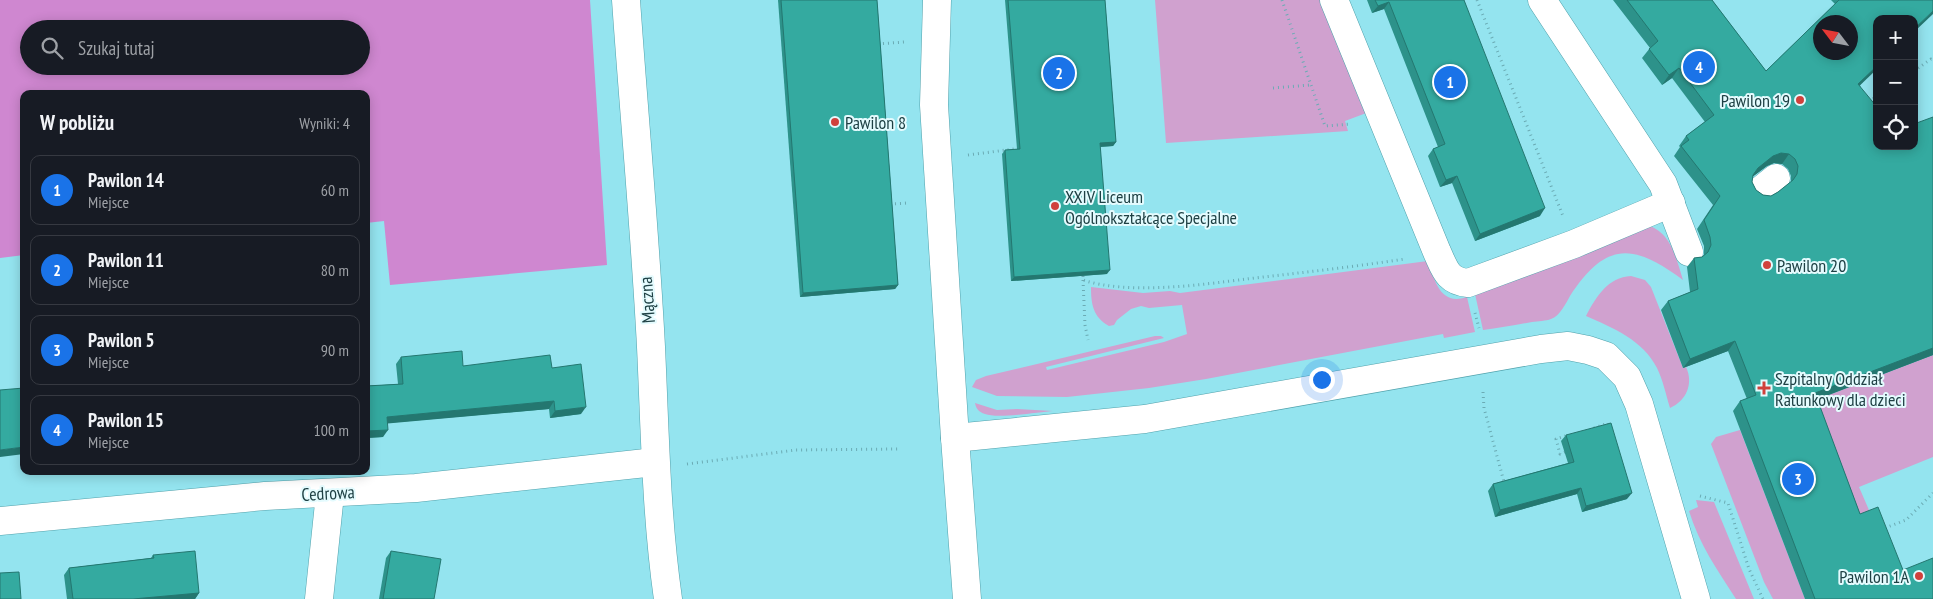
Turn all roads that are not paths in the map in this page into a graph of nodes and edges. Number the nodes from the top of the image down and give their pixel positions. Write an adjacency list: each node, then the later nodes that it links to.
1 (626, 0): 8 (street, Mączna)
2 (937, 0): 7 (street)
3 (1334, 0): 5 (street)
4 (1542, 0): 5 (street)
5 (1671, 203): 6 (street)
6 (1690, 240)
7 (955, 438): 13 (street); 14 (street)
8 (655, 462): 9 (street, Cedrowa); 12 (street, Mączna)
9 (330, 494): 10 (street, Cedrowa); 11 (street)
10 (0, 520)
11 (319, 599)
12 (668, 599)
13 (967, 599)
14 (1696, 599)

